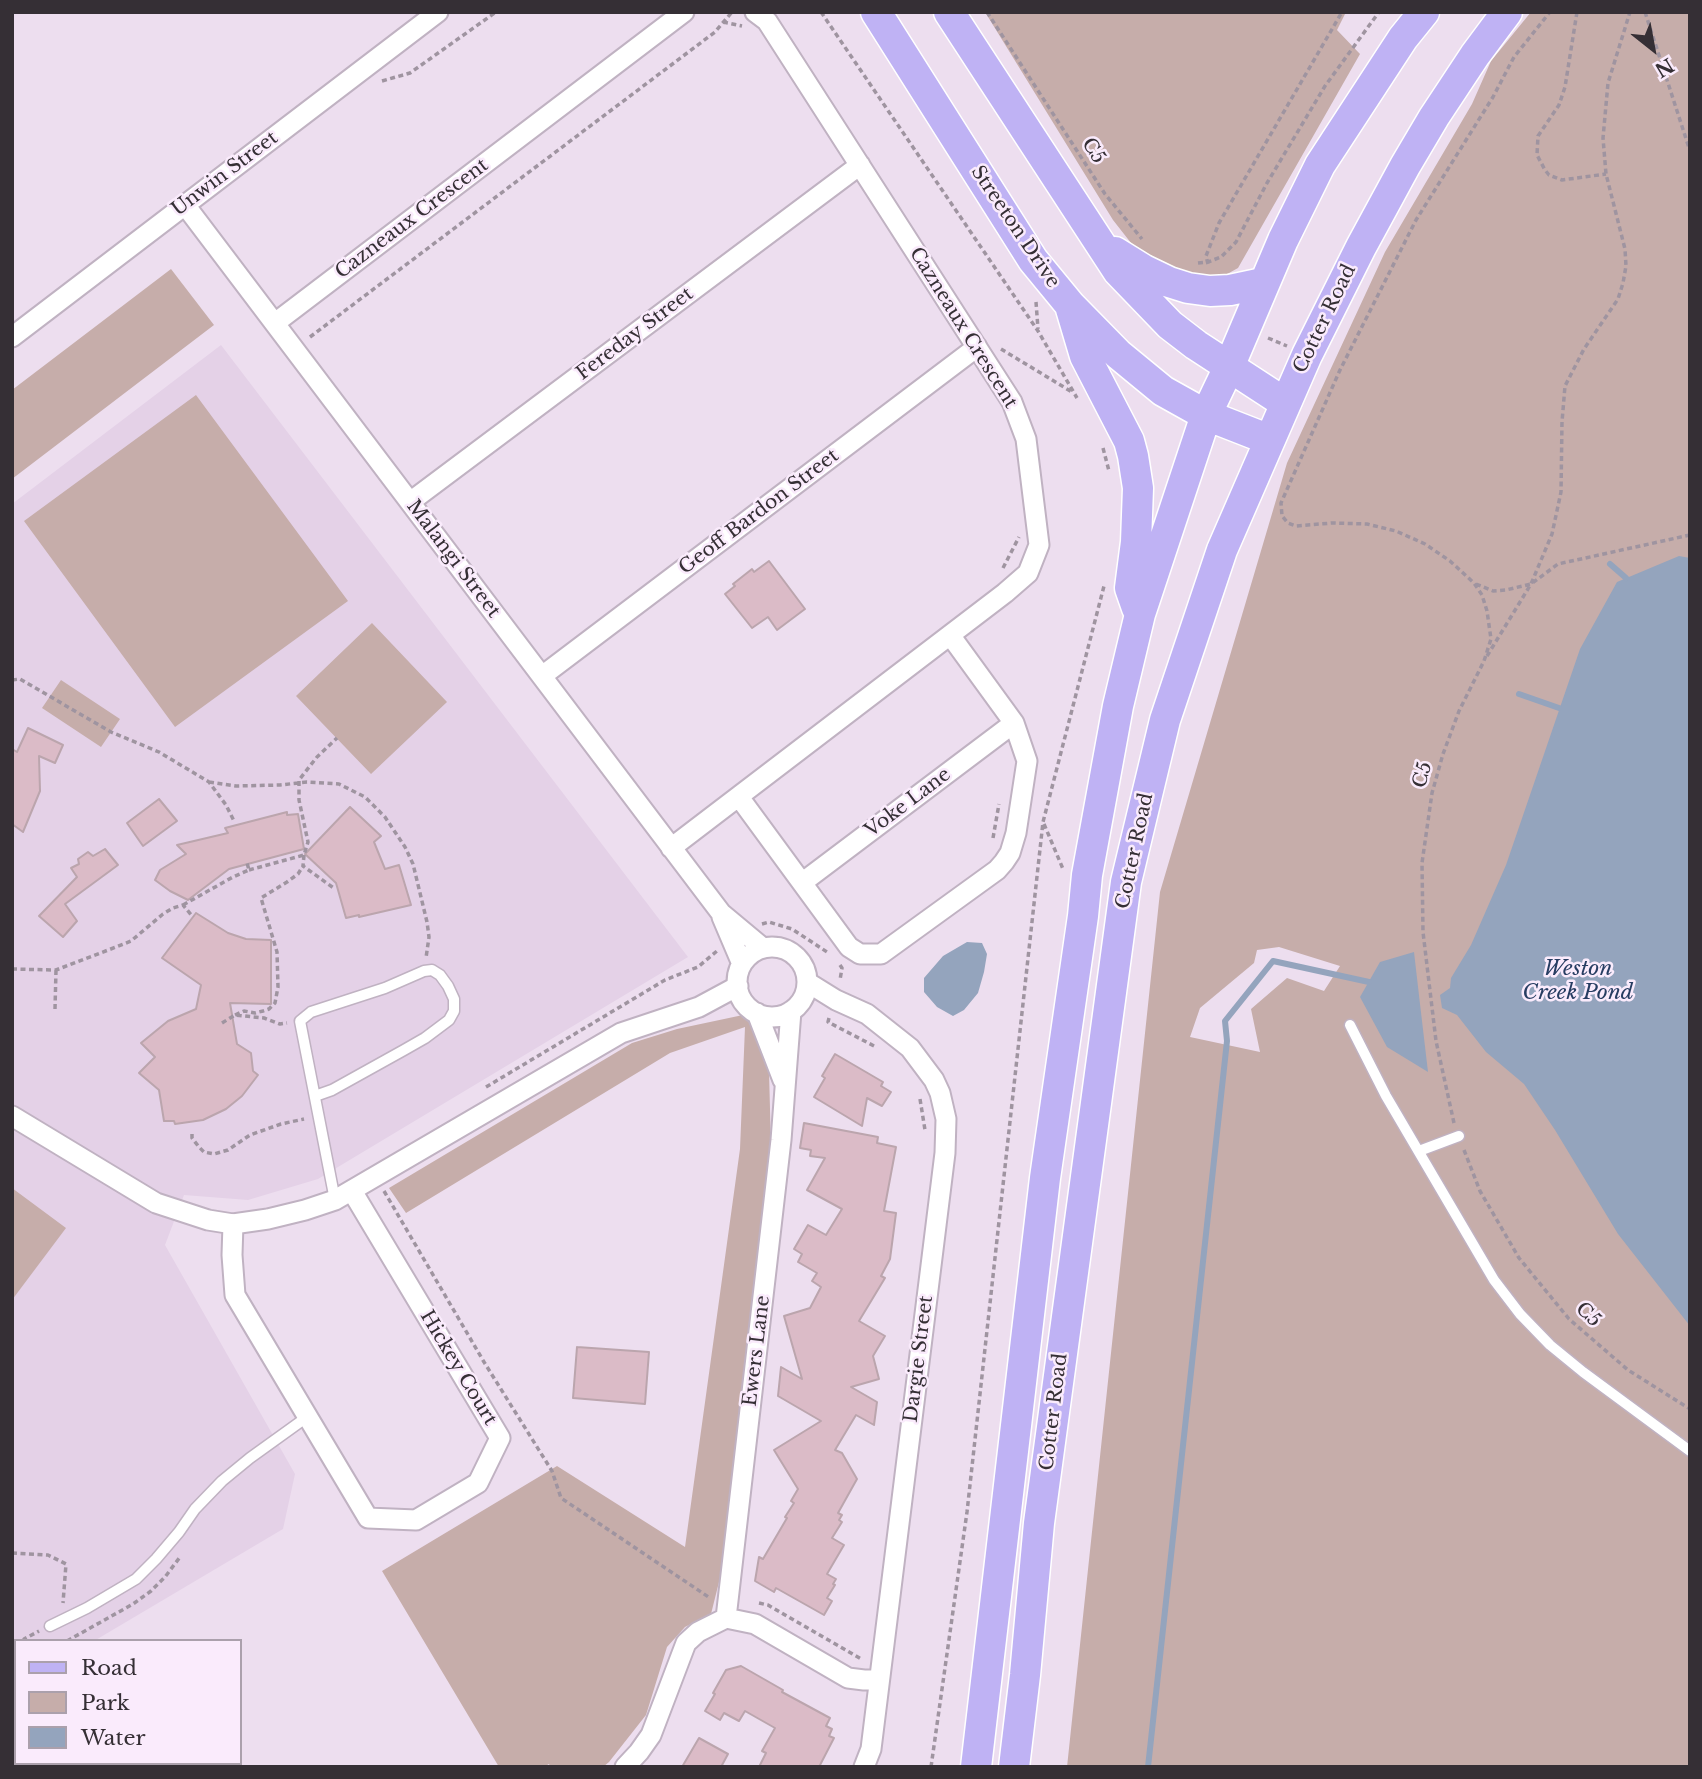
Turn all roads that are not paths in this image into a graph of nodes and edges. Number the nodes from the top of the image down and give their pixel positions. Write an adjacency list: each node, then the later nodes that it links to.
1 (438, 12): 9 (street, Unwin Street)
2 (684, 12): 13 (street, Cazneaux Crescent)
3 (755, 12): 8 (street, Cazneaux Crescent)
4 (876, 12): 12 (main road, Streeton Drive)
5 (949, 12): 10 (main road)
6 (1424, 12): 11 (main road, Cotter Road)
7 (1507, 12): 17 (main road, Cotter Road)
8 (860, 165): 15 (street, Cazneaux Crescent); 20 (street, Fereday Street)
9 (185, 205): 13 (street, Malangi Street); 14 (street, Unwin Street)
10 (1100, 242): 11 (main road); 16 (main road)
11 (1263, 283): 16 (main road, Cotter Road)
12 (1069, 305): 18 (main road, Streeton Drive); 21 (main road)
13 (275, 323): 20 (street, Malangi Street)
14 (12, 337)
15 (987, 347): 22 (street, Cazneaux Crescent); 23 (street, Geoff Bardon Street)
16 (1228, 367): 17 (main road); 18 (main road, Cotter Road)
17 (1285, 403): 19 (main road, Cotter Road)
18 (1206, 415): 19 (main road, Streeton Drive); 21 (main road, Cotter Road)
19 (1270, 440): 51 (main road, Cotter Road)
20 (410, 502): 23 (street, Malangi Street)
21 (1140, 614): 50 (main road, Cotter Road)
22 (950, 635): 24 (street); 25 (street, Cazneaux Crescent)
23 (542, 676): 26 (street, Malangi Street)
24 (1014, 723): 27 (street, Voke Lane); 27 (street)
25 (739, 797): 26 (street, Cazneaux Crescent); 27 (street)
26 (671, 848): 28 (street, Malangi Street)
27 (803, 882)
28 (738, 936): 29 (street, Malangi Street); 30 (street, Malangi Street)
29 (763, 948): 30 (street); 31 (street)
30 (742, 964): 33 (street)
31 (807, 982): 32 (street, Dargie Street); 34 (street)
32 (836, 1000): 34 (street); 47 (street, Dargie Street)
33 (746, 1001): 34 (street); 36 (street, Ewers Lane); 41 (street)
34 (795, 1008): 36 (street, Ewers Lane)
35 (1350, 1025): 40 (lane)
36 (784, 1084): 45 (street, Ewers Lane)
37 (315, 1096): 37 (lane); 41 (lane)
38 (12, 1116): 42 (street)
39 (1459, 1136): 40 (lane)
40 (1419, 1151): 44 (lane)
41 (344, 1195): 42 (street); 43 (street, Hickey Court)
42 (233, 1224): 43 (street, Hickey Court)
43 (307, 1417): 46 (lane)
44 (1690, 1451)
45 (727, 1608): 47 (street); 48 (street)
46 (50, 1626)
47 (871, 1680): 49 (street, Dargie Street)
48 (625, 1767)
49 (864, 1767)
50 (976, 1767)
51 (1014, 1767)

